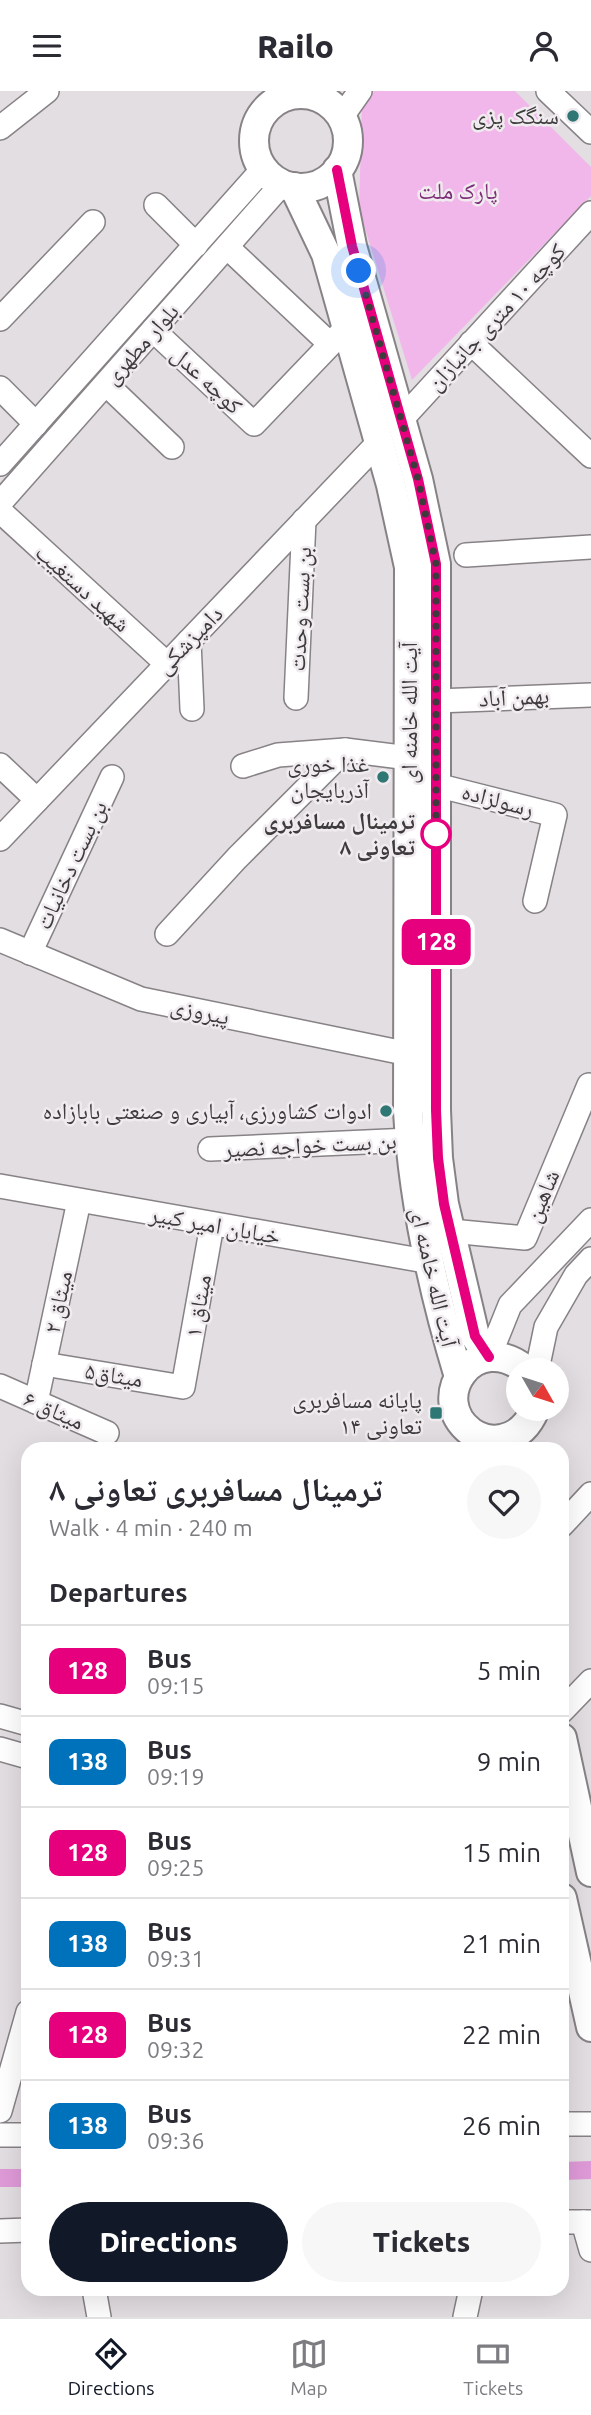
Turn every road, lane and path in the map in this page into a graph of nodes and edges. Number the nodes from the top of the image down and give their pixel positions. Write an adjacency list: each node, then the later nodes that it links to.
1 (47, 91): 7 (street)
2 (360, 91): 6 (street)
3 (548, 91): 8 (street)
4 (282, 94): 5 (main road); 10 (main road)
5 (316, 94): 6 (main road)
6 (341, 118): 9 (main road)
7 (2, 121)
8 (591, 132)
9 (337, 170): 10 (main road); 22 (main road, آیت الله خامنه ای)
10 (280, 180): 14 (street, بلوار مطهری); 15 (street, بلوار مطهری); 18 (main road, آیت الله خامنه ای)
11 (156, 205): 14 (street)
12 (591, 213): 19 (street, کوچه ۱۰ متری جانبازان)
13 (93, 222): 16 (street)
14 (195, 245): 23 (street, بلوار مطهری)
15 (227, 247): 17 (street, بلوار مطهری); 18 (street)
16 (0, 319)
17 (153, 330): 18 (street, کوچه عدل); 20 (street, بلوار مطهری)
18 (338, 335): 24 (main road, آیت الله خامنه ای)
19 (471, 343): 22 (street, کوچه ۱۰ متری جانبازان); 26 (street)
20 (106, 384): 25 (street); 28 (street, بلوار مطهری)
21 (0, 388): 23 (street)
22 (401, 421): 37 (main road, آیت الله خامنه ای)
23 (36, 424): 27 (street, بلوار مطهری)
24 (379, 442): 30 (street, دامپزشکی); 40 (main road, آیت الله خامنه ای)
25 (172, 447)
26 (591, 456)
27 (0, 464)
28 (0, 503)
29 (0, 511): 34 (street, شهید دستغیب)
30 (304, 520): 33 (street, دامپزشکی); 36 (street, بن بست وحدت)
31 (591, 547): 32 (street)
32 (466, 555)
33 (189, 641): 34 (street, دامپزشکی); 38 (street)
34 (167, 664): 45 (street, دامپزشکی)
35 (591, 695): 37 (street, بهمن آباد)
36 (296, 698)
37 (436, 701): 44 (main road, آیت الله خامنه ای)
38 (192, 709)
39 (345, 750): 40 (street); 42 (street); 48 (street)
40 (409, 758): 51 (main road, آیت الله خامنه ای)
41 (0, 765): 45 (street)
42 (243, 766)
43 (112, 777): 50 (street, بن بست دخانیات)
44 (436, 785): 47 (street, رسولزاده); 59 (main road, آیت الله خامنه ای)
45 (37, 800): 46 (street, دامپزشکی)
46 (0, 839)
47 (535, 901)
48 (167, 934)
49 (0, 940): 50 (street, پیروزی)
50 (30, 953): 51 (street, پیروزی)
51 (409, 1053): 53 (main road, آیت الله خامنه ای)
52 (590, 1084): 60 (street, شاهین)
53 (410, 1140): 54 (street, بن بست خواجه نصیر); 63 (main road, آیت الله خامنه ای)
54 (210, 1149)
55 (0, 1187): 56 (street, خیابان امیر کبیر)
56 (79, 1202): 58 (street, خیابان امیر کبیر); 67 (street, میثاق ۲)
57 (591, 1220): 61 (street)
58 (212, 1225): 63 (street, خیابان امیر کبیر); 70 (street, میثاق ۱)
59 (451, 1231): 60 (street, شاهین); 64 (main road, آیت الله خامنه ای)
60 (525, 1238): 61 (street)
61 (555, 1258): 64 (street)
62 (591, 1259): 66 (street)
63 (430, 1262): 68 (main road, آیت الله خامنه ای)
64 (489, 1357): 65 (main road); 68 (main road)
65 (506, 1358)
66 (540, 1358)
67 (44, 1364): 70 (street, میثاق۵); 71 (street, میثاق ۲)
68 (459, 1377): 74 (main road, آیت الله خامنه ای)
69 (0, 1386): 71 (street, میثاق ۶)
70 (183, 1387)
71 (36, 1402): 73 (street, میثاق ۶)
72 (530, 1421): 76 (main road)
73 (107, 1433)
74 (474, 1442): 75 (main road)
75 (506, 1442)
76 (511, 1442)
77 (591, 1493): 78 (street)
78 (569, 1517)
79 (591, 1681): 80 (street)
80 (569, 1704)
81 (0, 1716): 82 (street)
82 (21, 1722)
83 (0, 1749): 84 (street)
84 (21, 1755)
85 (569, 1770): 86 (main road)
86 (591, 1872)
87 (569, 1935): 88 (main road)
88 (591, 2027)
89 (21, 2038): 90 (street)
90 (0, 2111)
91 (569, 2124): 92 (street)
92 (591, 2124)
93 (0, 2135): 94 (street)
94 (21, 2135)
95 (579, 2222): 98 (street)
96 (21, 2230): 97 (street)
97 (0, 2231)
98 (591, 2250)
99 (95, 2296): 101 (street)
100 (470, 2296): 102 (street)
101 (99, 2317)
102 (465, 2317)

